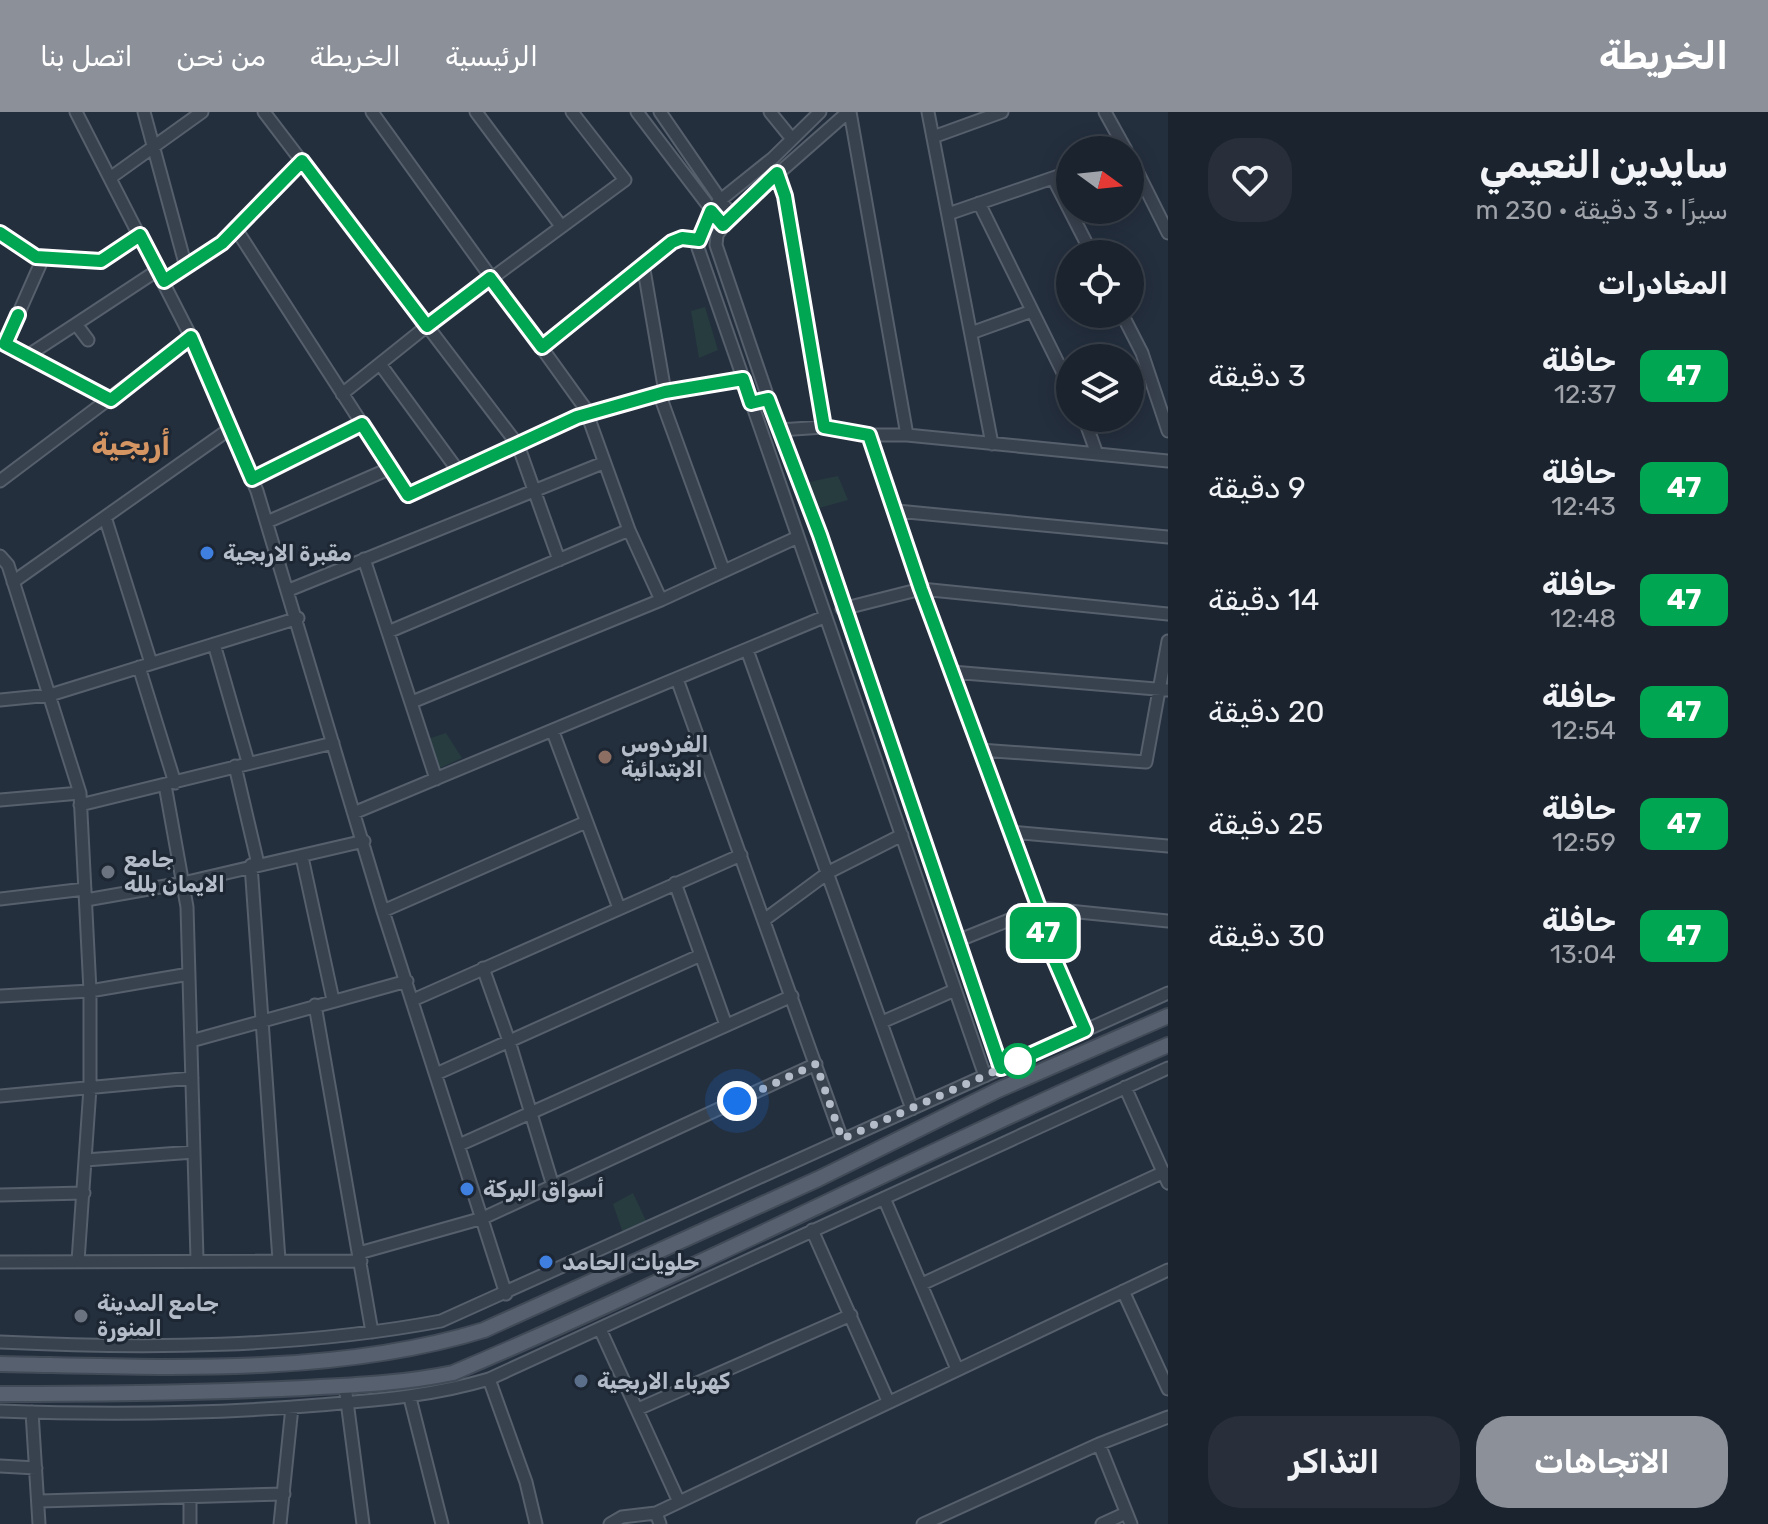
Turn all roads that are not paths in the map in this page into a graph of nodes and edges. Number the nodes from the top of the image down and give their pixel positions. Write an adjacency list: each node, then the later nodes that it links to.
1 (76, 112): 23 (street)
2 (144, 112): 19 (street)
3 (202, 112): 19 (street)
4 (264, 112): 20 (street)
5 (372, 112): 43 (street)
6 (476, 112): 32 (street)
7 (572, 112): 32 (street)
8 (637, 112): 28 (street)
9 (660, 112): 26 (street)
10 (770, 112): 18 (street)
11 (820, 112): 18 (street)
12 (849, 112): 21 (street); 71 (street)
13 (928, 112): 17 (street)
14 (1002, 112): 17 (street)
15 (1105, 112): 16 (street)
16 (1118, 136)
17 (933, 137): 29 (street)
18 (792, 139): 26 (street)
19 (153, 147): 23 (street); 41 (street)
20 (302, 161): 33 (street); 47 (street)
21 (777, 173): 30 (street); 65 (street)
22 (1056, 177): 24 (street)
23 (110, 178): 36 (street)
24 (1053, 178): 27 (street); 38 (street)
25 (1144, 185): 35 (street)
26 (722, 199): 28 (street); 30 (street)
27 (979, 203): 29 (street); 45 (street)
28 (711, 211): 31 (street); 37 (street)
29 (948, 214): 49 (street)
30 (731, 215): 31 (street)
31 (723, 225): 60 (street)
32 (561, 226): 43 (street)
33 (236, 229): 41 (street); 59 (street)
34 (0, 233): 39 (street)
35 (1168, 233)
36 (140, 235): 39 (street); 42 (street)
37 (699, 240): 40 (street); 57 (street)
38 (1085, 240)
39 (43, 258): 52 (street)
40 (643, 264): 53 (street); 58 (street)
41 (186, 267): 44 (street)
42 (158, 270): 44 (street); 46 (street)
43 (490, 278): 47 (street); 53 (street)
44 (164, 281): 50 (street)
45 (1032, 311): 49 (street); 55 (street)
46 (76, 324): 51 (street); 54 (street)
47 (427, 326): 56 (street); 73 (street)
48 (1129, 328): 68 (street)
49 (971, 333): 72 (street)
50 (191, 337): 61 (street); 66 (street)
51 (88, 340)
52 (3, 343): 54 (street)
53 (542, 347): 63 (street)
54 (27, 356): 61 (street)
55 (1056, 359)
56 (380, 364): 59 (street); 78 (street)
57 (743, 379): 58 (street); 62 (street)
58 (662, 392): 63 (street); 91 (street)
59 (342, 394): 64 (street)
60 (768, 399): 62 (street); 67 (street)
61 (111, 400): 80 (street)
62 (751, 403): 86 (street)
63 (587, 414): 73 (street); 76 (street)
64 (362, 424): 77 (street); 79 (street)
65 (824, 427): 67 (street); 70 (street)
66 (231, 428): 79 (street); 83 (street)
67 (779, 430): 96 (street)
68 (1168, 431)
69 (1089, 432): 74 (street)
70 (869, 435): 71 (street); 82 (street)
71 (907, 435): 72 (street)
72 (992, 444): 74 (street)
73 (518, 445): 78 (street); 81 (street)
74 (1097, 454): 75 (street)
75 (1168, 461)
76 (603, 463): 81 (street); 85 (street)
77 (391, 468): 78 (street); 84 (street)
78 (459, 472)
79 (252, 479): 84 (street)
80 (0, 481)
81 (534, 491): 88 (street); 89 (street)
82 (897, 511): 87 (street); 93 (street)
83 (105, 517): 92 (street); 104 (street)
84 (267, 522): 94 (street)
85 (629, 530): 89 (street); 95 (street)
86 (798, 537): 91 (street); 98 (street)
87 (1168, 537)
88 (364, 559): 94 (street); 100 (street)
89 (559, 560): 100 (street)
90 (3, 562): 92 (street)
91 (723, 569): 95 (street)
92 (13, 582): 108 (street)
93 (921, 589): 96 (street); 97 (street); 105 (street)
94 (289, 590): 99 (street)
95 (661, 600): 110 (street)
96 (842, 609): 117 (street)
97 (1168, 614)
98 (824, 617): 103 (street); 119 (street)
99 (298, 618): 102 (street); 112 (street)
100 (388, 632): 110 (street)
101 (1168, 641): 107 (street)
102 (214, 644): 104 (street); 114 (street)
103 (747, 650): 106 (street); 131 (street)
104 (145, 665): 108 (street); 118 (street)
105 (952, 672): 107 (street); 113 (street)
106 (677, 679): 111 (street); 128 (street)
107 (1164, 689): 113 (street)
108 (50, 695): 109 (street); 120 (street)
109 (0, 700)
110 (412, 702): 116 (street)
111 (553, 732): 116 (street); 123 (street)
112 (333, 743): 114 (street); 122 (street)
113 (980, 750): 124 (street)
114 (248, 762): 115 (street)
115 (235, 766): 118 (street); 130 (street)
116 (436, 779): 122 (street)
117 (902, 781): 119 (street); 141 (street)
118 (170, 784): 120 (street); 132 (street)
119 (886, 789): 125 (street)
120 (80, 799): 121 (street); 134 (street)
121 (0, 800)
122 (356, 812): 126 (street)
123 (586, 822): 136 (street); 138 (street)
124 (1011, 832): 127 (street); 137 (street)
125 (902, 835): 131 (street); 146 (street)
126 (364, 841): 129 (street); 138 (street)
127 (1168, 846)
128 (741, 855): 133 (street); 139 (street)
129 (302, 857): 130 (street); 151 (street)
130 (255, 864): 132 (street); 155 (street)
131 (829, 872): 139 (street); 156 (street)
132 (183, 883): 134 (street); 144 (street)
133 (675, 883): 136 (street); 142 (street)
134 (85, 895): 135 (street); 147 (street)
135 (0, 899)
136 (619, 908): 143 (street)
137 (1036, 909): 140 (street); 141 (street); 158 (street)
138 (383, 911): 145 (street)
139 (764, 920): 150 (street)
140 (1168, 921)
141 (957, 941): 163 (street)
142 (701, 955): 157 (street); 160 (street)
143 (483, 968): 152 (street); 160 (street)
144 (189, 974): 147 (street); 159 (street)
145 (407, 981): 151 (street); 152 (street)
146 (955, 990): 156 (street); 166 (street)
147 (90, 991): 149 (street); 169 (street)
148 (1168, 993): 158 (street)
149 (0, 996)
150 (792, 996): 157 (street); 162 (street)
151 (333, 1000): 153 (street)
152 (413, 1000): 165 (street)
153 (315, 1005): 155 (street); 184 (street)
154 (1168, 1016): 199 (main road)
155 (262, 1020): 159 (street); 186 (street)
156 (882, 1022): 171 (street)
157 (726, 1025): 172 (street)
158 (1085, 1030): 163 (street)
159 (191, 1041): 167 (street)
160 (509, 1041): 165 (street); 172 (street)
161 (1168, 1045): 190 (main road)
162 (816, 1064): 173 (street); 178 (street)
163 (1001, 1068): 166 (street)
164 (1168, 1068): 168 (street)
165 (436, 1074): 174 (street)
166 (985, 1076): 171 (street)
167 (192, 1078): 169 (street); 175 (street)
168 (1125, 1087): 177 (street); 181 (street)
169 (90, 1088): 170 (street); 176 (street)
170 (0, 1096)
171 (912, 1109): 173 (street)
172 (529, 1113): 174 (street); 178 (street)
173 (842, 1139): 193 (street)
174 (459, 1145): 182 (street)
175 (194, 1152): 176 (street); 185 (street)
176 (85, 1160): 179 (street)
177 (1166, 1177): 191 (street)
178 (553, 1186): 182 (street)
179 (84, 1193): 180 (street); 187 (street)
180 (0, 1195)
181 (884, 1198): 183 (street); 191 (street)
182 (483, 1218): 184 (street); 193 (street)
183 (812, 1230): 194 (street); 195 (street)
184 (360, 1257): 186 (street); 197 (street)
185 (197, 1259): 186 (street); 187 (street)
186 (279, 1260)
187 (78, 1261): 188 (street)
188 (0, 1262)
189 (1168, 1270): 192 (street)
190 (665, 1277): 194 (street); 202 (main road)
191 (922, 1284): 200 (street)
192 (1123, 1291): 200 (street); 203 (street)
193 (506, 1294): 197 (street)
194 (673, 1294): 196 (street)
195 (851, 1315): 206 (street); 209 (street)
196 (600, 1329): 201 (street); 209 (street)
197 (372, 1332): 198 (street)
198 (0, 1342)
199 (0, 1364)
200 (957, 1369): 206 (street)
201 (489, 1379): 205 (street); 227 (street)
202 (345, 1386): 204 (main road); 207 (street)
203 (1168, 1389)
204 (0, 1394)
205 (410, 1398): 207 (street); 226 (street)
206 (888, 1401): 219 (street)
207 (346, 1403): 208 (street); 225 (street)
208 (292, 1407): 211 (street); 216 (street)
209 (638, 1409): 219 (street)
210 (0, 1411): 211 (street)
211 (32, 1412): 215 (street)
212 (1168, 1417): 213 (street)
213 (1099, 1444): 221 (street); 229 (street)
214 (0, 1466): 215 (street)
215 (36, 1468): 218 (street)
216 (284, 1494): 217 (street); 224 (street)
217 (190, 1497): 218 (street); 223 (street)
218 (40, 1501): 222 (street)
219 (679, 1502): 220 (street)
220 (658, 1518): 228 (street)
221 (1128, 1518): 230 (street)
222 (39, 1524)
223 (190, 1524)
224 (280, 1524)
225 (363, 1524)
226 (442, 1524)
227 (536, 1524)
228 (610, 1524)
229 (923, 1524)
230 (1102, 1524)

